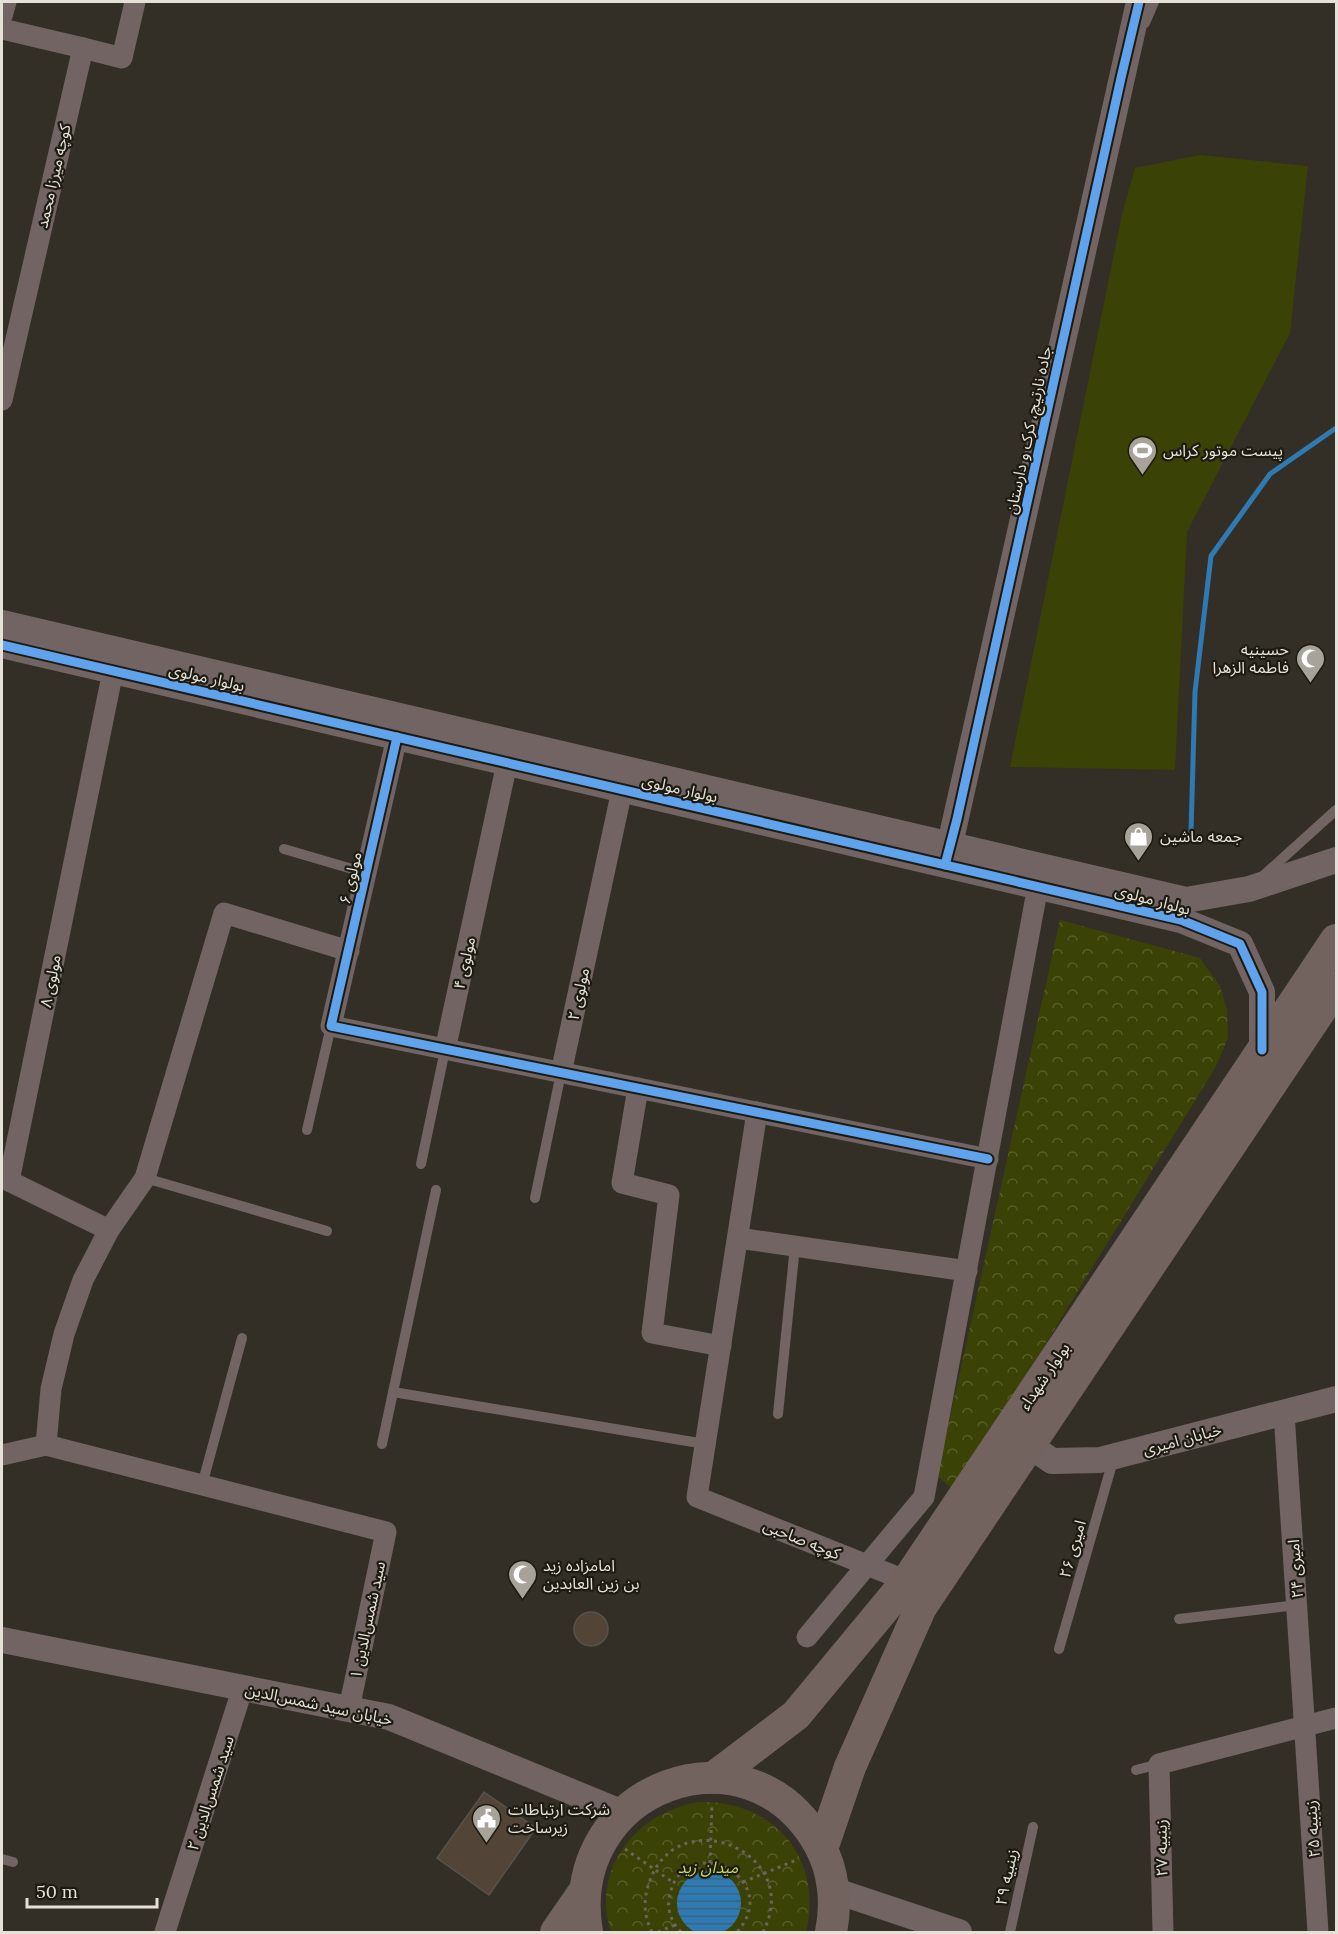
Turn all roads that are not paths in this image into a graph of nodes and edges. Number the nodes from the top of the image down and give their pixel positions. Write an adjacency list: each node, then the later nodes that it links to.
1 (6, 2): 5 (street)
2 (135, 2): 7 (street)
3 (1139, 2): 8 (street, جاده نارتیچ، کرک و دارستان)
4 (1154, 2): 8 (lane)
5 (2, 16)
6 (2, 30): 7 (street)
7 (83, 48): 9 (street, کوچه میرزا محمد)
8 (1121, 78): 19 (street, جاده نارتیچ، کرک و دارستان)
9 (2, 400)
10 (2, 623): 13 (street, بولوار مولوی)
11 (2, 645): 12 (street, بولوار مولوی)
12 (113, 671): 13 (street, بولوار مولوی); 40 (street, مولوی ۸)
13 (257, 694): 14 (street, بولوار مولوی); 19 (street, بولوار مولوی)
14 (397, 737): 15 (street, بولوار مولوی); 21 (street, مولوی ۶)
15 (507, 763): 16 (street, بولوار مولوی); 29 (street, مولوی ۴)
16 (622, 789): 19 (street, بولوار مولوی); 31 (street, مولوی ۲)
17 (1336, 810): 23 (lane)
18 (284, 849): 21 (lane)
19 (948, 855): 22 (street, بولوار مولوی); 24 (street, بولوار مولوی)
20 (1336, 860): 23 (street, بولوار مولوی)
21 (366, 873): 26 (street, مولوی ۶)
22 (1038, 886): 24 (street, بولوار مولوی); 35 (street)
23 (1249, 889): 24 (street, بولوار مولوی)
24 (1184, 910): 30 (street, بولوار مولوی)
25 (1336, 940): 30 (main road, بولوار شهداء)
26 (349, 951): 28 (street, مولوی ۶); 37 (street)
27 (1336, 987): 43 (main road, بولوار شهداء)
28 (331, 1026): 29 (street); 34 (lane, مولوی ۶)
29 (445, 1050): 31 (street); 36 (lane, مولوی ۴)
30 (1262, 1050): 43 (main road, بولوار شهداء)
31 (561, 1073): 32 (street); 39 (lane, مولوی ۲)
32 (638, 1088): 33 (street); 47 (street)
33 (757, 1112): 35 (street); 42 (street)
34 (308, 1130)
35 (988, 1159): 45 (street)
36 (421, 1164)
37 (145, 1178): 40 (street); 41 (lane)
38 (436, 1190): 48 (lane)
39 (535, 1198)
40 (109, 1230): 54 (street)
41 (327, 1231)
42 (738, 1238): 44 (street); 47 (street)
43 (1150, 1241): 55 (main road, بولوار شهداء); 60 (main road, بولوار شهداء)
44 (795, 1246): 45 (street); 51 (lane)
45 (967, 1271): 59 (street)
46 (242, 1338): 58 (lane)
47 (721, 1346): 53 (street)
48 (393, 1392): 52 (lane); 53 (lane)
49 (1336, 1399): 50 (street, خیابان امیری)
50 (1284, 1413): 57 (street, خیابان امیری); 63 (street, امیری ۲۴)
51 (778, 1414)
52 (382, 1443)
53 (705, 1444): 61 (street, کوچه صاحبی)
54 (46, 1445): 56 (street); 58 (street)
55 (1029, 1445): 57 (street, خیابان امیری); 77 (main road, بولوار شهداء)
56 (2, 1455)
57 (1114, 1457): 67 (lane, امیری ۲۶)
58 (202, 1485): 69 (street, سید شمس‌الدین ۱)
59 (924, 1497): 60 (street); 61 (street)
60 (955, 1509): 62 (main road, بولوار شهداء)
61 (867, 1565): 62 (street, کوچه صاحبی); 65 (street)
62 (907, 1581): 74 (main road, بولوار شهداء)
63 (1297, 1605): 64 (lane); 71 (street, امیری ۲۴)
64 (1179, 1619)
65 (807, 1637)
66 (2, 1640): 68 (street, خیابان سید شمس‌الدین)
67 (1059, 1649)
68 (243, 1687): 69 (street, خیابان سید شمس‌الدین); 80 (street, سید شمس‌الدین ۲)
69 (349, 1709): 75 (street, خیابان سید شمس‌الدین)
70 (1336, 1718): 71 (street)
71 (1305, 1726): 72 (street); 87 (street, زینبیه ۲۵)
72 (1159, 1764): 73 (lane); 86 (street, زینبیه ۲۷)
73 (1136, 1770)
74 (716, 1790): 75 (main road); 77 (main road)
75 (623, 1813): 78 (main road)
76 (1033, 1827): 85 (lane, زینبیه ۲۹)
77 (805, 1856): 79 (main road)
78 (585, 1890): 81 (main road); 82 (main road)
79 (833, 1890): 83 (main road); 84 (street)
80 (165, 1932)
81 (556, 1932)
82 (587, 1932)
83 (831, 1932)
84 (959, 1932)
85 (1010, 1932)
86 (1163, 1932)
87 (1318, 1932)

